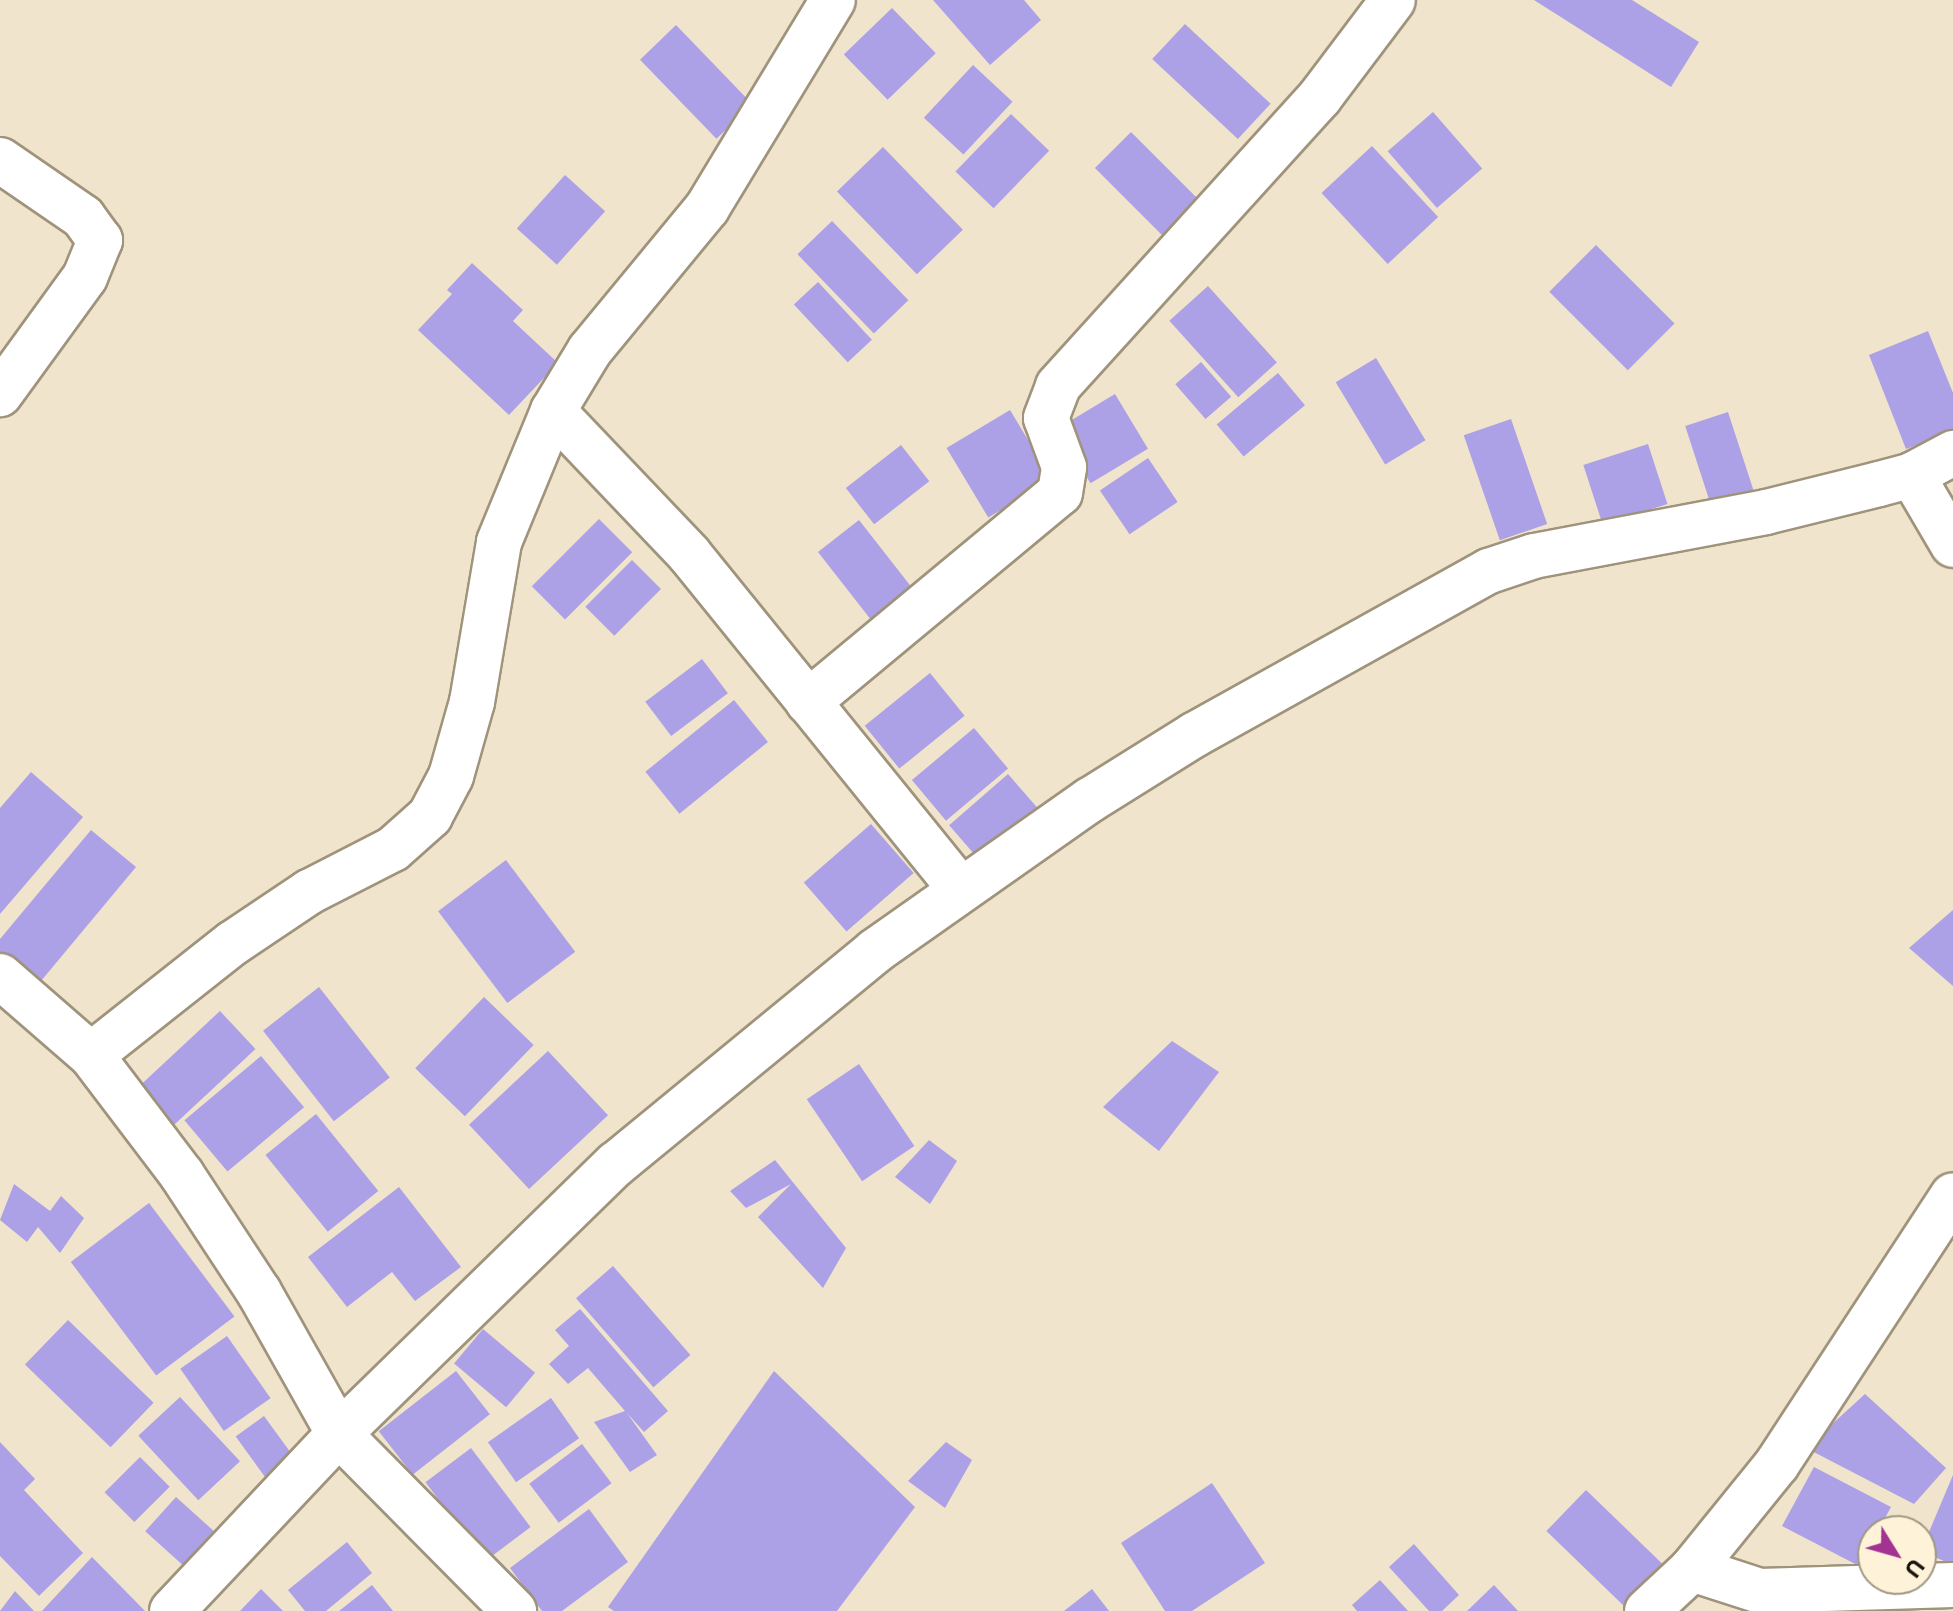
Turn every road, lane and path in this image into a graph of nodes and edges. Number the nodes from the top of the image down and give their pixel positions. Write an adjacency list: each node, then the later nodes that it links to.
1 (833, 0): 5 (street)
2 (1393, 0): 9 (street)
3 (0, 160): 4 (street)
4 (0, 394)
5 (553, 411): 9 (street); 12 (street)
6 (1953, 453): 7 (street)
7 (1912, 475): 8 (street); 10 (street)
8 (1953, 545)
9 (808, 702): 10 (street)
10 (961, 890): 14 (street)
11 (0, 976): 12 (street)
12 (91, 1055): 14 (street)
13 (1953, 1195): 15 (street)
14 (339, 1434): 17 (street); 18 (street)
15 (1692, 1569): 16 (street); 19 (street)
16 (1953, 1585)
17 (172, 1611)
18 (514, 1611)
19 (1647, 1611)

